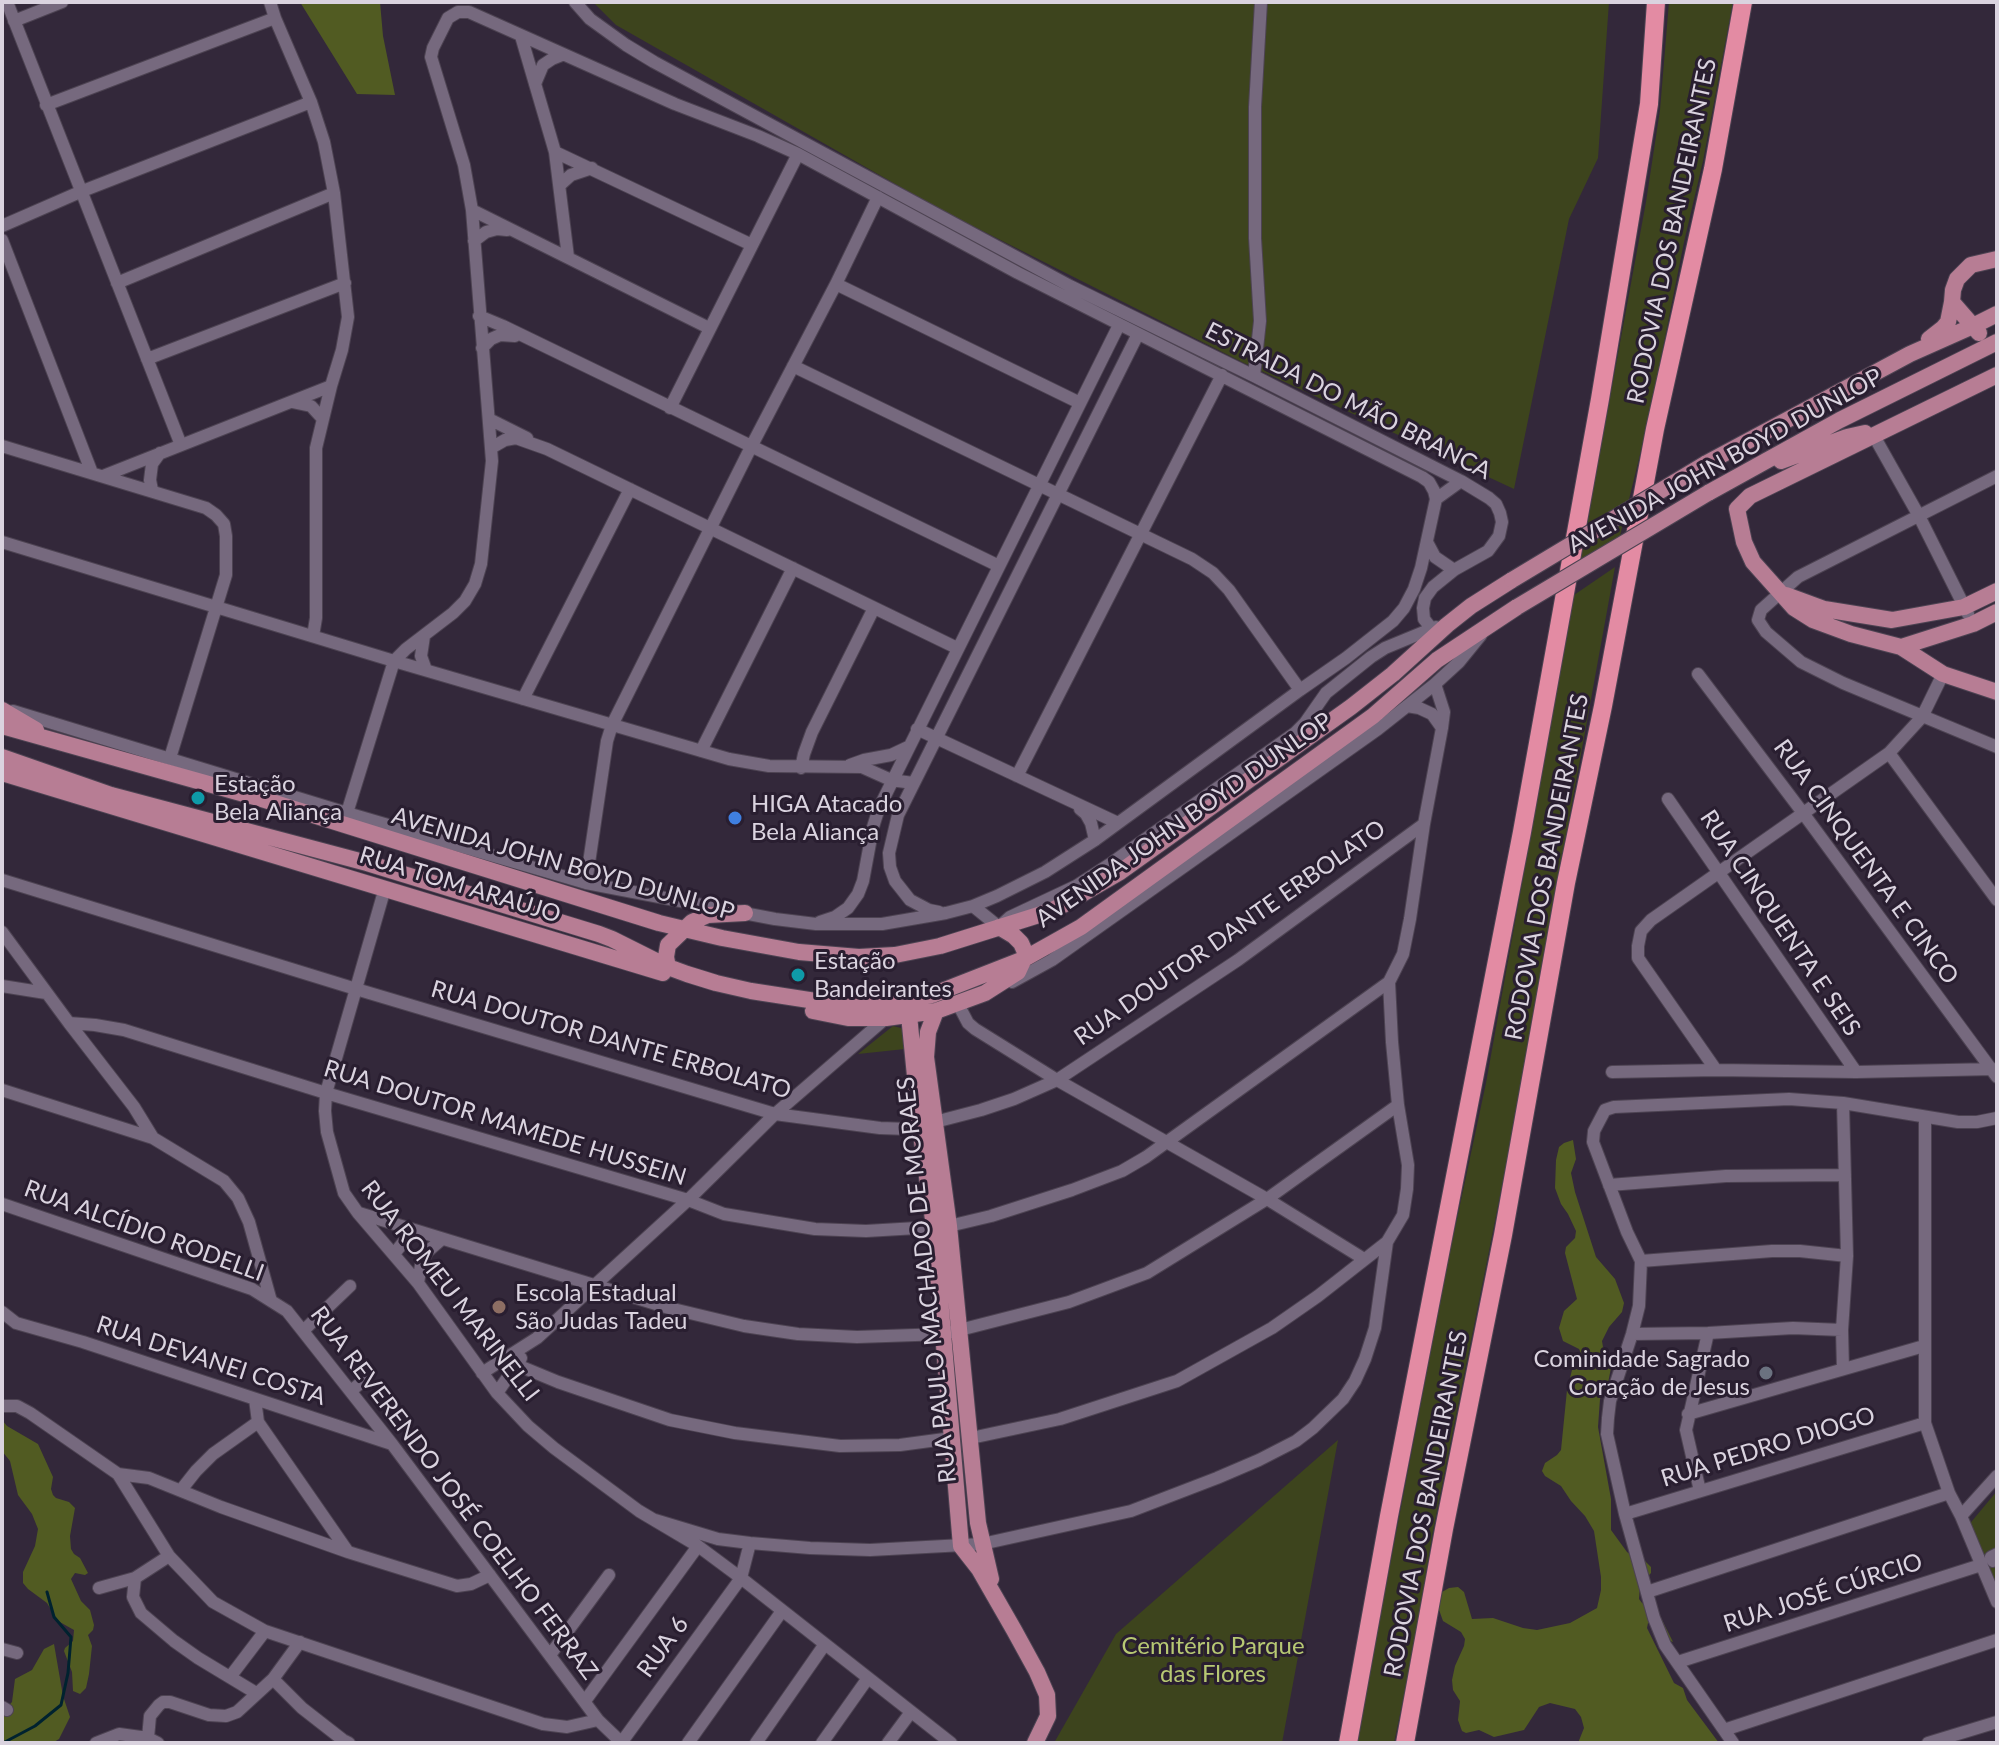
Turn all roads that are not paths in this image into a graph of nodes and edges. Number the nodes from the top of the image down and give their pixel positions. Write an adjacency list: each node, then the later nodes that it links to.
1 (7, 2): 9 (street)
2 (62, 2): 9 (street)
3 (270, 2): 8 (street)
4 (575, 2): 22 (street, ESTRADA DO MÃO BRANCA)
5 (1261, 2): 52 (street)
6 (1656, 2): 271 (highway, RODOVIA DOS BANDEIRANTES)
7 (1743, 2): 272 (highway, RODOVIA DOS BANDEIRANTES)
8 (275, 18): 13 (street); 14 (street)
9 (14, 21): 14 (street)
10 (521, 36): 11 (street); 12 (street); 23 (street)
11 (562, 55): 12 (street); 16 (street)
12 (535, 84): 15 (street)
13 (311, 102): 19 (street); 20 (street)
14 (46, 105): 19 (street)
15 (555, 152): 17 (street); 18 (street)
16 (798, 154): 21 (street); 31 (street)
17 (592, 168): 18 (street); 31 (street)
18 (561, 184): 24 (street)
19 (80, 192): 25 (street); 34 (street)
20 (334, 193): 34 (street); 35 (street)
21 (878, 197): 27 (street); 36 (street)
22 (913, 201): 27 (street); 52 (street, ESTRADA DO MÃO BRANCA)
23 (472, 210): 26 (street); 29 (street)
24 (565, 223): 30 (street); 32 (street)
25 (2, 226)
26 (514, 231): 29 (street); 30 (street)
27 (944, 233): 40 (street)
28 (2, 240): 60 (street)
29 (474, 241): 39 (street)
30 (536, 241): 32 (street)
31 (752, 245): 42 (street)
32 (568, 257): 42 (street)
33 (1997, 259): 37 (main road)
34 (117, 283): 48 (street)
35 (345, 283): 48 (street); 53 (street)
36 (836, 284): 49 (street); 55 (street)
37 (1952, 302): 41 (main road); 47 (main road)
38 (1997, 314): 41 (main road, AVENIDA JOHN BOYD DUNLOP)
39 (479, 316): 44 (street); 46 (street)
40 (1119, 325): 43 (street); 55 (street)
41 (1973, 326): 45 (main road); 47 (main road, AVENIDA JOHN BOYD DUNLOP)
42 (709, 328): 56 (street)
43 (1138, 334): 50 (street); 77 (street)
44 (534, 342): 46 (street); 56 (street)
45 (1996, 344): 69 (main road, AVENIDA JOHN BOYD DUNLOP)
46 (482, 348): 58 (street)
47 (1910, 354): 96 (main road, AVENIDA JOHN BOYD DUNLOP, bridge)
48 (147, 359): 61 (street)
49 (793, 366): 63 (street); 74 (street)
50 (1222, 375): 78 (street); 81 (street)
51 (1997, 375): 59 (main road)
52 (1254, 376): 72 (street, ESTRADA DO MÃO BRANCA)
53 (331, 386): 54 (street); 57 (street)
54 (292, 402): 57 (street); 61 (street)
55 (1080, 403): 74 (street)
56 (670, 408): 63 (street)
57 (323, 419): 97 (street)
58 (489, 419): 64 (street); 65 (street)
59 (1874, 436): 69 (main road); 79 (street); 88 (main road)
60 (80, 437): 68 (street); 70 (street)
61 (181, 445): 66 (street)
62 (2, 446): 68 (street)
63 (751, 447): 80 (street); 84 (street)
64 (491, 448): 65 (street); 98 (street)
65 (547, 449): 75 (street)
66 (160, 453): 67 (street); 76 (street)
67 (142, 460): 70 (street); 73 (street)
68 (56, 462): 70 (street)
69 (1764, 462): 94 (main road, AVENIDA JOHN BOYD DUNLOP, bridge)
70 (98, 474): 73 (street)
71 (1997, 476): 79 (street)
72 (1461, 481): 78 (street); 86 (street, ESTRADA DO MÃO BRANCA)
73 (134, 485): 76 (street)
74 (1038, 485): 77 (street); 84 (street)
75 (630, 489): 80 (street); 110 (street)
76 (152, 490): 89 (street)
77 (1058, 495): 81 (street); 119 (street)
78 (1436, 499): 83 (street)
79 (1919, 516): 88 (street); 90 (street)
80 (711, 528): 85 (street); 114 (street)
81 (1141, 534): 108 (street); 129 (street)
82 (2, 542): 89 (street)
83 (1427, 542): 86 (street); 102 (street)
84 (999, 566): 100 (street)
85 (793, 568): 91 (street); 122 (street)
86 (1454, 570): 96 (street, ESTRADA DO MÃO BRANCA)
87 (1997, 591): 90 (main road)
88 (1780, 594): 93 (main road); 99 (main road); 113 (street)
89 (217, 606): 97 (street); 125 (street)
90 (1964, 607): 93 (main road); 95 (street)
91 (874, 608): 100 (street); 127 (street)
92 (1997, 612): 95 (main road)
93 (1892, 620): 99 (main road)
94 (1491, 623): 107 (street); 151 (main road, AVENIDA JOHN BOYD DUNLOP)
95 (1973, 624): 99 (main road)
96 (1439, 626): 101 (street); 148 (main road, AVENIDA JOHN BOYD DUNLOP)
97 (313, 636): 103 (street)
98 (424, 636): 103 (street); 104 (street)
99 (1901, 647): 106 (main road)
100 (957, 648): 117 (street)
101 (1385, 648): 102 (street); 148 (street)
102 (1346, 658): 108 (street)
103 (394, 661): 104 (street); 134 (street)
104 (426, 670): 110 (street)
105 (1698, 674): 135 (street, RUA CINQUENTA E CINCO)
106 (1943, 674): 109 (main road); 113 (street)
107 (1435, 684): 111 (street); 116 (street)
108 (1300, 690): 136 (street)
109 (1997, 692)
110 (523, 699): 114 (street)
111 (1407, 706): 116 (street); 158 (street)
112 (2, 709): 118 (main road); 125 (street)
113 (1922, 717): 121 (street); 123 (street)
114 (612, 725): 122 (street); 141 (street)
115 (2, 726): 118 (main road, AVENIDA JOHN BOYD DUNLOP)
116 (1442, 728): 137 (street)
117 (917, 729): 119 (street); 120 (street)
118 (51, 739): 149 (main road, AVENIDA JOHN BOYD DUNLOP)
119 (936, 739): 129 (street); 131 (street)
120 (908, 747): 126 (street); 130 (street)
121 (1997, 747)
122 (701, 751): 127 (street)
123 (1889, 753): 135 (street); 143 (street)
124 (2, 757): 152 (main road)
125 (170, 758): 134 (street)
126 (847, 766): 127 (street); 130 (street)
127 (801, 768)
128 (2, 773): 142 (main road, RUA TOM ARAÚJO)
129 (1017, 776): 133 (street)
130 (891, 780): 131 (street); 147 (street)
131 (913, 783): 146 (street)
132 (1668, 799): 139 (street, RUA CINQUENTA E SEIS)
133 (1075, 804): 136 (street); 138 (street)
134 (347, 813): 141 (street)
135 (1803, 813): 139 (street); 168 (street, RUA CINQUENTA E CINCO)
136 (1118, 823): 138 (street)
137 (1424, 824): 154 (street); 169 (street, RUA DOUTOR DANTE ERBOLATO)
138 (1095, 840): 144 (street)
139 (1718, 872): 165 (street); 167 (street, RUA CINQUENTA E SEIS)
140 (2, 880): 156 (street, RUA DOUTOR DANTE ERBOLATO)
141 (586, 883): 145 (street)
142 (385, 888): 153 (main road, RUA TOM ARAÚJO); 156 (street, RUA ROMEU MARINELLI)
143 (1997, 900)
144 (973, 906): 146 (street); 148 (street)
145 (745, 913): 147 (street); 149 (main road)
146 (946, 913): 147 (street)
147 (816, 924)
148 (999, 927): 149 (main road, AVENIDA JOHN BOYD DUNLOP); 151 (main road)
149 (683, 929): 152 (main road)
150 (2, 932): 157 (street)
151 (1024, 959): 158 (main road); 159 (main road, AVENIDA JOHN BOYD DUNLOP)
152 (668, 967): 153 (main road)
153 (692, 979): 159 (main road, RUA TOM ARAÚJO)
154 (1389, 982): 173 (street); 179 (street, RUA DOUTOR MAMEDE HUSSEIN)
155 (2, 986): 157 (street)
156 (356, 989): 171 (street, RUA ROMEU MARINELLI); 174 (street, RUA DOUTOR DANTE ERBOLATO)
157 (46, 993): 164 (street)
158 (985, 993): 160 (main road)
159 (768, 998): 163 (main road, RUA TOM ARAÚJO)
160 (958, 1004): 161 (main road); 169 (street)
161 (936, 1011): 162 (main road); 177 (main road, RUA PAULO MACHADO DE MORAES)
162 (909, 1015): 163 (main road, RUA TOM ARAÚJO); 177 (main road, RUA PAULO MACHADO DE MORAES)
163 (886, 1018): 174 (street)
164 (69, 1023): 171 (street, RUA DOUTOR MAMEDE HUSSEIN); 178 (street)
165 (1716, 1070): 166 (street); 167 (street)
166 (1612, 1072)
167 (1856, 1072): 168 (street)
168 (1995, 1072)
169 (1057, 1080): 177 (street, RUA DOUTOR DANTE ERBOLATO); 179 (street)
170 (2, 1090): 178 (street)
171 (326, 1093): 183 (street, RUA DOUTOR MAMEDE HUSSEIN); 185 (street, RUA ROMEU MARINELLI)
172 (1843, 1103): 175 (street); 180 (street); 181 (street)
173 (1398, 1105): 182 (street); 189 (street)
174 (775, 1114): 177 (street, RUA DOUTOR DANTE ERBOLATO); 183 (street)
175 (1925, 1118): 176 (street); 204 (street)
176 (1997, 1118)
177 (928, 1124): 186 (main road, RUA PAULO MACHADO DE MORAES)
178 (153, 1138): 197 (street)
179 (1167, 1142): 182 (street); 186 (street, RUA DOUTOR MAMEDE HUSSEIN)
180 (1845, 1175): 181 (street); 191 (street)
181 (1609, 1185): 193 (street)
182 (1267, 1199): 192 (street); 201 (street)
183 (688, 1200): 186 (street, RUA DOUTOR MAMEDE HUSSEIN); 195 (street)
184 (2, 1204): 197 (street, RUA ALCÍDIO RODELLI)
185 (358, 1213): 187 (street); 190 (street, RUA ROMEU MARINELLI)
186 (942, 1227): 201 (main road, RUA PAULO MACHADO DE MORAES)
187 (413, 1230): 188 (street); 190 (street)
188 (442, 1239): 194 (street); 195 (street)
189 (1387, 1242): 192 (street); 229 (street, RUA ROMEU MARINELLI)
190 (394, 1254): 194 (street, RUA ROMEU MARINELLI)
191 (1847, 1256): 193 (street); 200 (street)
192 (1364, 1259): 217 (street)
193 (1641, 1261): 203 (street)
194 (418, 1283): 207 (street, RUA ROMEU MARINELLI)
195 (595, 1284): 201 (street); 205 (street)
196 (350, 1286): 199 (street)
197 (271, 1301): 199 (street, RUA REVERENDO JOSÉ COELHO FERRAZ)
198 (2, 1312): 211 (street, RUA DEVANEI COSTA)
199 (304, 1330): 209 (street, RUA REVERENDO JOSÉ COELHO FERRAZ)
200 (1842, 1330): 202 (street); 206 (street)
201 (952, 1333): 216 (main road, RUA PAULO MACHADO DE MORAES); 217 (main road, RUA PAULO MACHADO DE MORAES)
202 (1708, 1333): 203 (street); 213 (street)
203 (1632, 1334): 224 (street)
204 (1924, 1346): 206 (street); 215 (street)
205 (513, 1361): 207 (street); 210 (street); 216 (street)
206 (1843, 1369): 213 (street)
207 (482, 1373): 210 (street, RUA ROMEU MARINELLI)
208 (364, 1380): 209 (street)
209 (351, 1391): 218 (street, RUA REVERENDO JOSÉ COELHO FERRAZ)
210 (497, 1393): 226 (street, RUA ROMEU MARINELLI)
211 (255, 1399): 214 (street); 218 (street, RUA DEVANEI COSTA)
212 (5, 1406): 219 (street)
213 (1688, 1414): 222 (street)
214 (258, 1422): 221 (street); 232 (street)
215 (1925, 1423): 222 (street, RUA PEDRO DIOGO); 223 (street)
216 (952, 1438): 231 (main road, RUA PAULO MACHADO DE MORAES)
217 (971, 1438): 229 (main road, RUA PAULO MACHADO DE MORAES)
218 (392, 1444): 235 (street, RUA REVERENDO JOSÉ COELHO FERRAZ)
219 (118, 1474): 221 (street); 233 (street)
220 (1997, 1476): 225 (street)
221 (181, 1490): 232 (street)
222 (1700, 1491): 224 (street, RUA PEDRO DIOGO)
223 (1949, 1493): 225 (street); 240 (street)
224 (1625, 1514): 240 (street)
225 (1961, 1516): 234 (street)
226 (655, 1520): 227 (street, RUA ROMEU MARINELLI); 230 (street, RUA ROMEU MARINELLI)
227 (718, 1539): 228 (street, RUA ROMEU MARINELLI); 230 (street, RUA ROMEU MARINELLI)
228 (750, 1543): 231 (street, RUA ROMEU MARINELLI); 238 (street)
229 (982, 1544): 231 (street, RUA ROMEU MARINELLI); 241 (main road, RUA PAULO MACHADO DE MORAES)
230 (698, 1546): 238 (street, RUA ROMEU MARINELLI); 256 (street)
231 (961, 1546): 241 (main road)
232 (348, 1552): 235 (street)
233 (169, 1556): 237 (street); 244 (street)
234 (1990, 1560): 242 (street); 251 (street, RUA JOSÉ CÚRCIO)
235 (490, 1575): 250 (street, RUA REVERENDO JOSÉ COELHO FERRAZ)
236 (609, 1575): 250 (street)
237 (135, 1578): 239 (street); 252 (street)
238 (741, 1578): 243 (street, RUA ROMEU MARINELLI); 264 (street, RUA 6)
239 (99, 1588)
240 (1647, 1592): 251 (street)
241 (995, 1599): 270 (main road)
242 (1997, 1602)
243 (782, 1611): 247 (street, RUA ROMEU MARINELLI); 265 (street)
244 (265, 1631): 246 (street); 252 (street)
245 (1997, 1640): 260 (street)
246 (300, 1642): 254 (street); 258 (street)
247 (825, 1644): 253 (street, RUA ROMEU MARINELLI); 266 (street)
248 (2, 1649): 249 (street)
249 (17, 1653)
250 (550, 1655): 256 (street, RUA REVERENDO JOSÉ COELHO FERRAZ)
251 (1678, 1662): 260 (street)
252 (230, 1677): 255 (street)
253 (868, 1678): 257 (street, RUA ROMEU MARINELLI); 267 (street)
254 (273, 1679): 255 (street); 263 (street)
255 (256, 1693): 261 (street)
256 (585, 1701): 258 (street, RUA REVERENDO JOSÉ COELHO FERRAZ)
257 (911, 1712): 268 (street); 269 (street, RUA ROMEU MARINELLI)
258 (598, 1720): 264 (street, RUA REVERENDO JOSÉ COELHO FERRAZ)
259 (1997, 1722): 274 (street)
260 (1724, 1730): 273 (street)
261 (153, 1741): 262 (street)
262 (96, 1743)
263 (349, 1743)
264 (621, 1743)
265 (688, 1743)
266 (756, 1743)
267 (822, 1743)
268 (888, 1743)
269 (951, 1743)
270 (1035, 1743)
271 (1348, 1743)
272 (1405, 1743)
273 (1733, 1743)
274 (1928, 1743)

